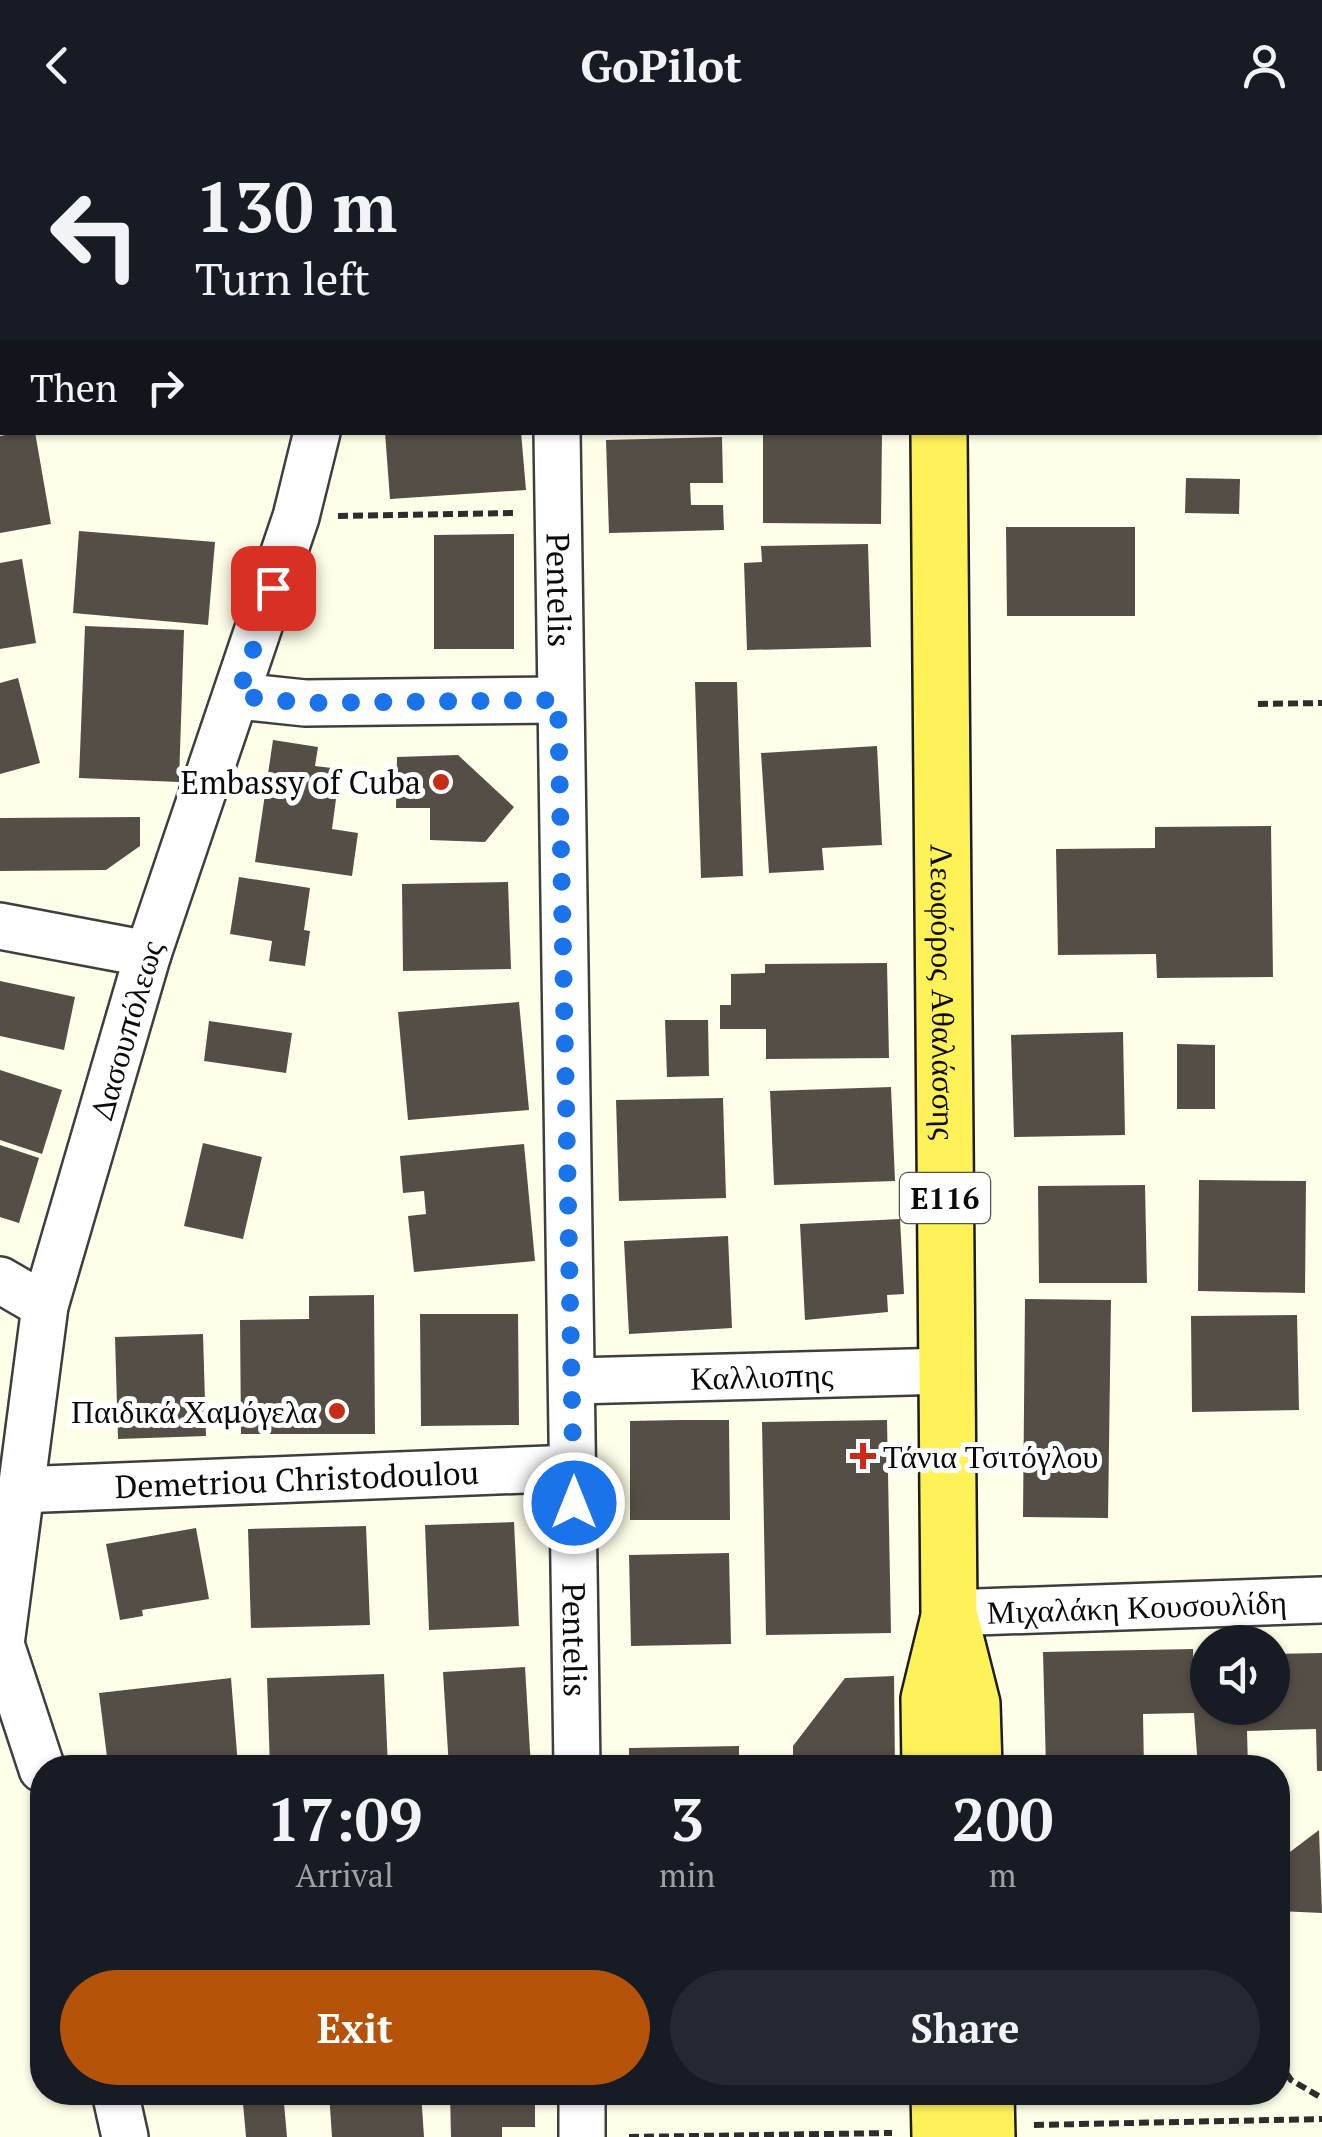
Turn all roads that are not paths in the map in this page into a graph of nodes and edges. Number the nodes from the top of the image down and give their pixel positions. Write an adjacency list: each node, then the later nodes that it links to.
1 (316, 435): 4 (street, Δασουπόλεως)
2 (556, 435): 5 (street, Pentelis)
3 (939, 435): 10 (main road, Λεωφόρος Αθαλάσσης / E116)
4 (238, 696): 5 (street); 7 (street, Δασουπόλεως)
5 (558, 700): 11 (street, Pentelis)
6 (0, 926): 7 (street)
7 (148, 954): 9 (street, Δασουπόλεως)
8 (0, 1280): 9 (street)
9 (45, 1306): 13 (street, Δασουπόλεως)
10 (947, 1371): 11 (street, Καλλιοπης); 15 (main road, Λεωφόρος Αθαλάσσης / E116)
11 (574, 1381): 12 (street, Pentelis)
12 (574, 1468): 13 (street, Demetriou Christodoulou); 18 (street, Pentelis)
13 (19, 1490): 16 (street, Δασουπόλεως)
14 (1322, 1600): 15 (street, Μιχαλάκη Κουσουλίδη)
15 (950, 1613): 19 (main road, Λεωφόρος Αθαλάσσης / E116); 20 (main road, Λεωφόρος Αθαλάσσης / E116)
16 (0, 1644): 17 (street, Δασουπόλεως)
17 (37, 1755)
18 (577, 1755)
19 (930, 1755)
20 (974, 1755)
21 (118, 2105): 23 (street)
22 (582, 2105): 24 (street)
23 (124, 2137)
24 (582, 2137)

